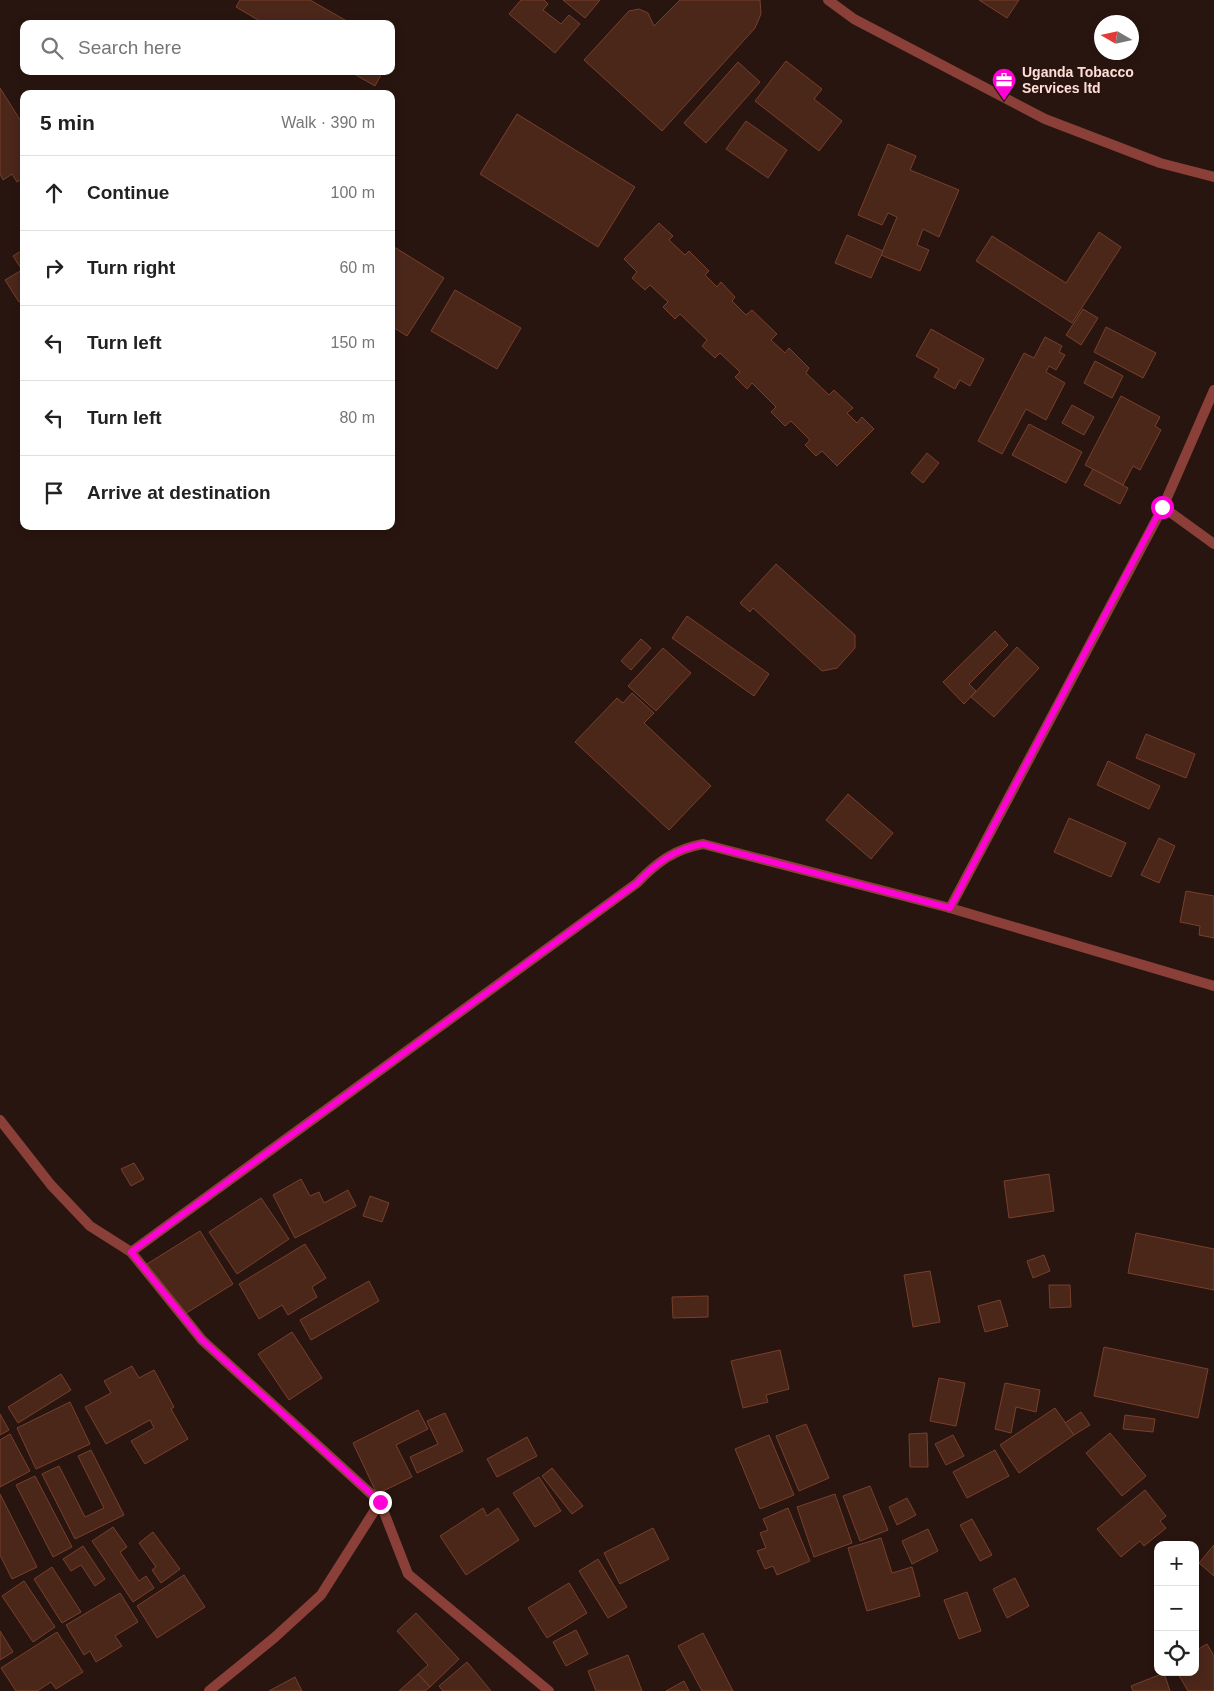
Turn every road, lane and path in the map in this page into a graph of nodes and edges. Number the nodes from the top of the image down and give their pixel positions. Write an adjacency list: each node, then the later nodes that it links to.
1 (828, 0): 2 (street)
2 (1214, 177)
3 (1214, 390): 4 (street)
4 (1162, 507): 5 (street); 6 (street)
5 (1214, 544)
6 (950, 908): 7 (street); 9 (street)
7 (1214, 986)
8 (0, 1120): 9 (street)
9 (131, 1252): 10 (street)
10 (380, 1502): 11 (street); 12 (street)
11 (209, 1691)
12 (549, 1691)

